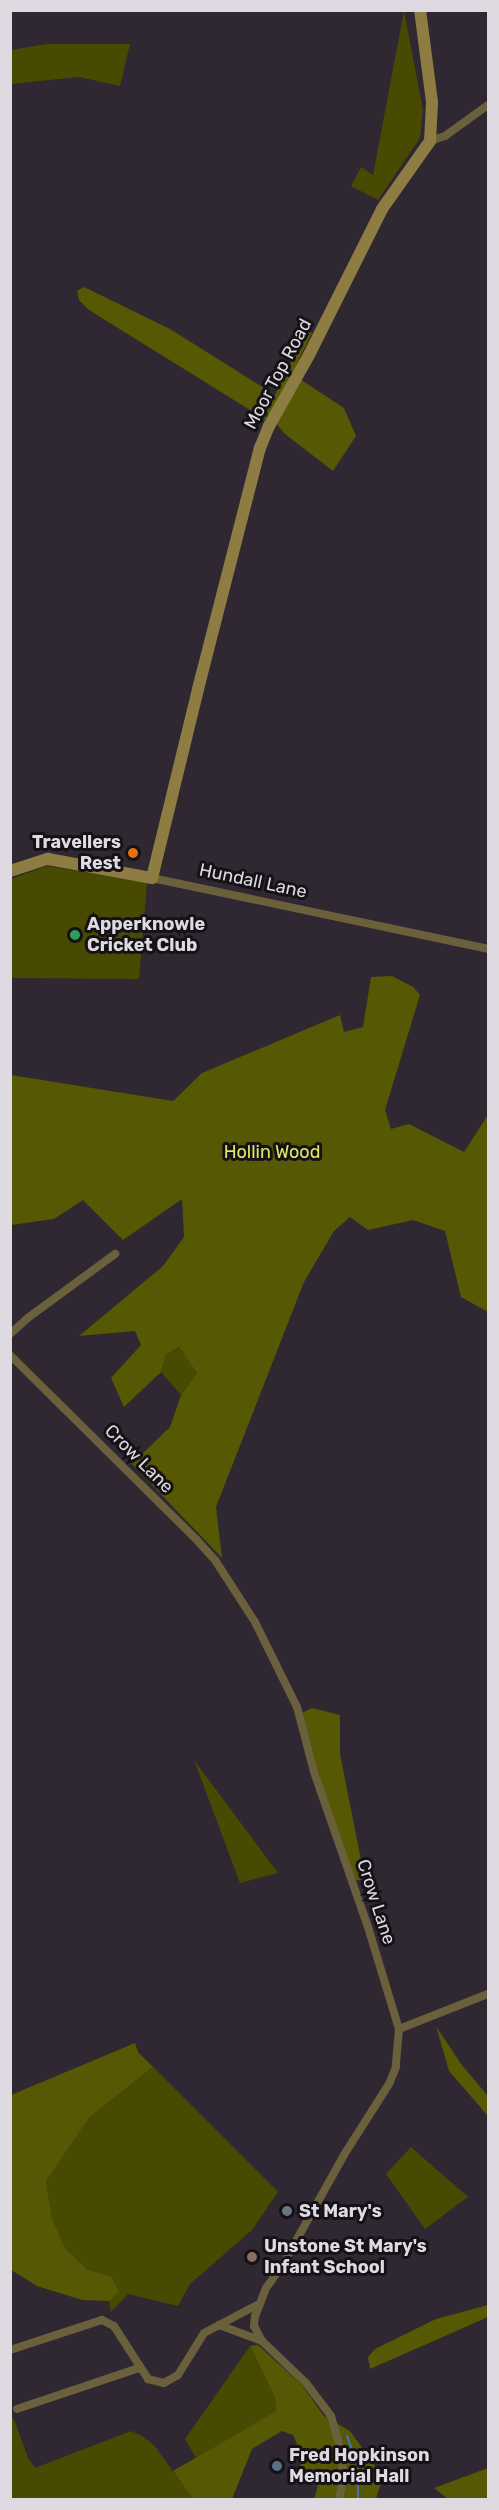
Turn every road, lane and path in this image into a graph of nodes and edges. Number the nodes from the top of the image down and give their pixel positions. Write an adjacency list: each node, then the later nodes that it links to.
1 (420, 10): 3 (street)
2 (489, 105): 3 (street)
3 (430, 141): 5 (street, Moor Top Road)
4 (10, 871): 5 (street, Hundall Lane)
5 (152, 878): 6 (street, Hundall Lane)
6 (489, 949)
7 (115, 1254): 8 (street)
8 (10, 1334)
9 (10, 1355): 11 (street, Crow Lane)
10 (489, 1994): 11 (street)
11 (399, 2029): 12 (street, Crow Lane)
12 (257, 2305): 13 (street); 14 (street)
13 (219, 2325): 14 (street); 16 (street)
14 (262, 2341): 18 (street)
15 (10, 2350): 16 (street)
16 (139, 2368): 17 (street)
17 (17, 2409)
18 (339, 2499)

